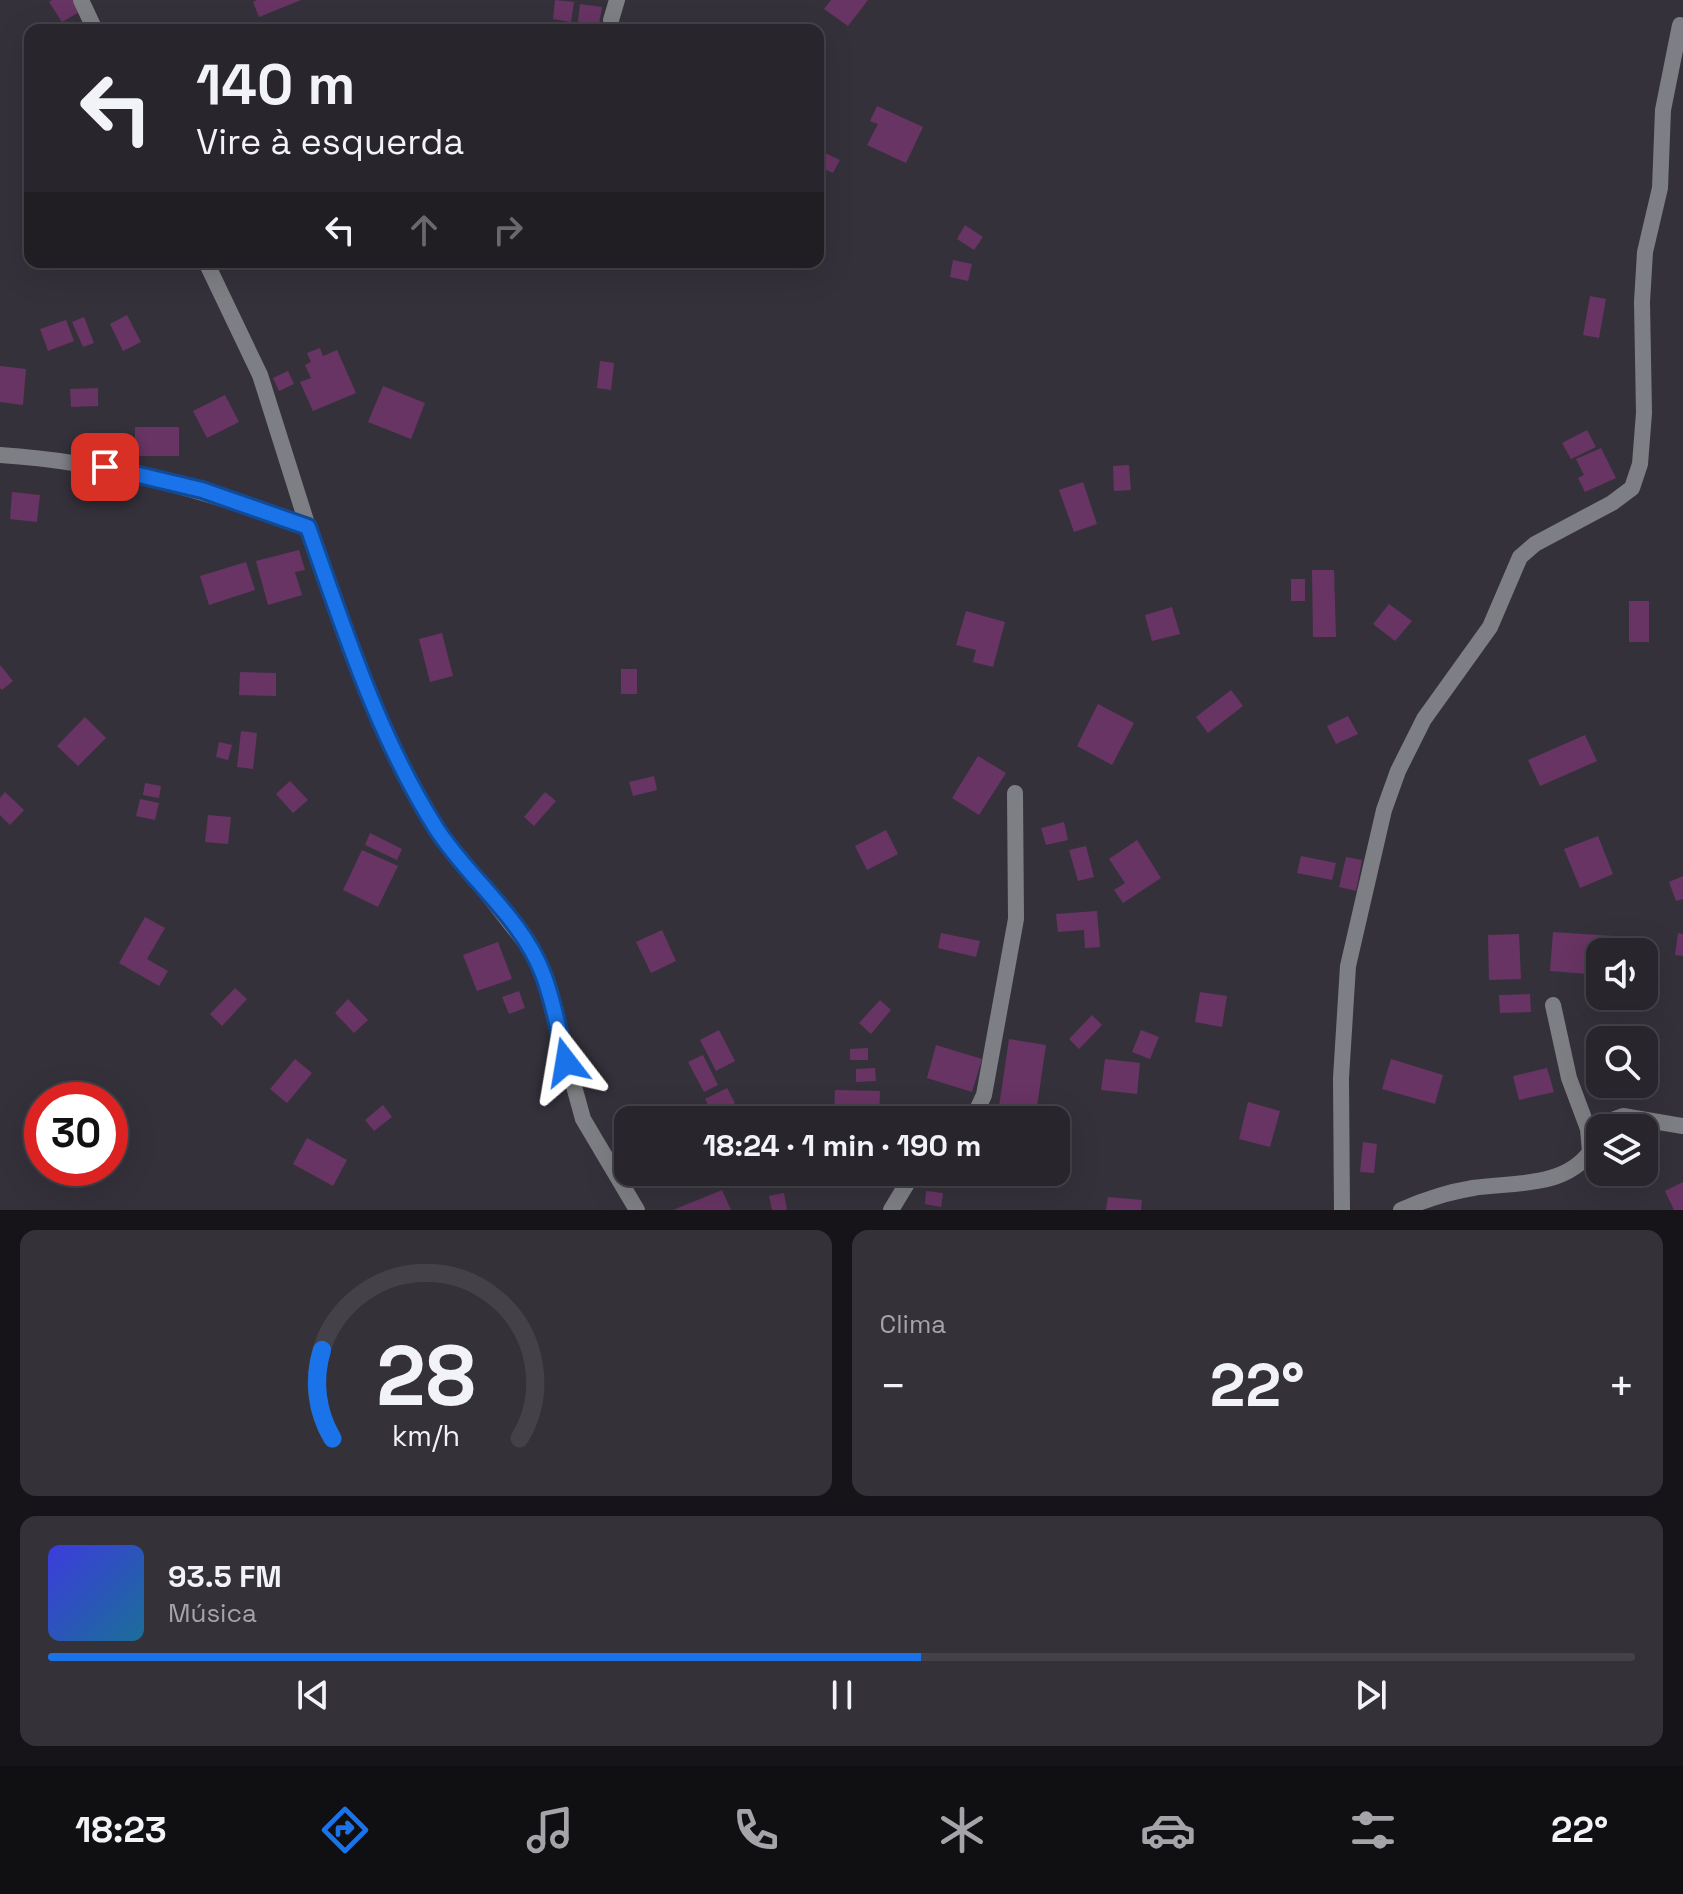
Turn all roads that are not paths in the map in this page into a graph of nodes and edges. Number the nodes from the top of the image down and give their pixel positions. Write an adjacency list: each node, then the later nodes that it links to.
1 (81, 0): 4 (street)
2 (617, 0): 3 (street)
3 (611, 20)
4 (92, 24)
5 (1680, 25): 19 (street)
6 (209, 268): 8 (street)
7 (0, 455): 8 (street)
8 (308, 527): 17 (street)
9 (1015, 793): 11 (street)
10 (1553, 1005): 13 (street)
11 (979, 1106)
12 (1658, 1122): 14 (street)
13 (1586, 1124)
14 (1683, 1126)
15 (1586, 1158): 20 (street)
16 (906, 1186): 18 (street)
17 (637, 1210)
18 (891, 1210)
19 (1342, 1210)
20 (1401, 1210)

